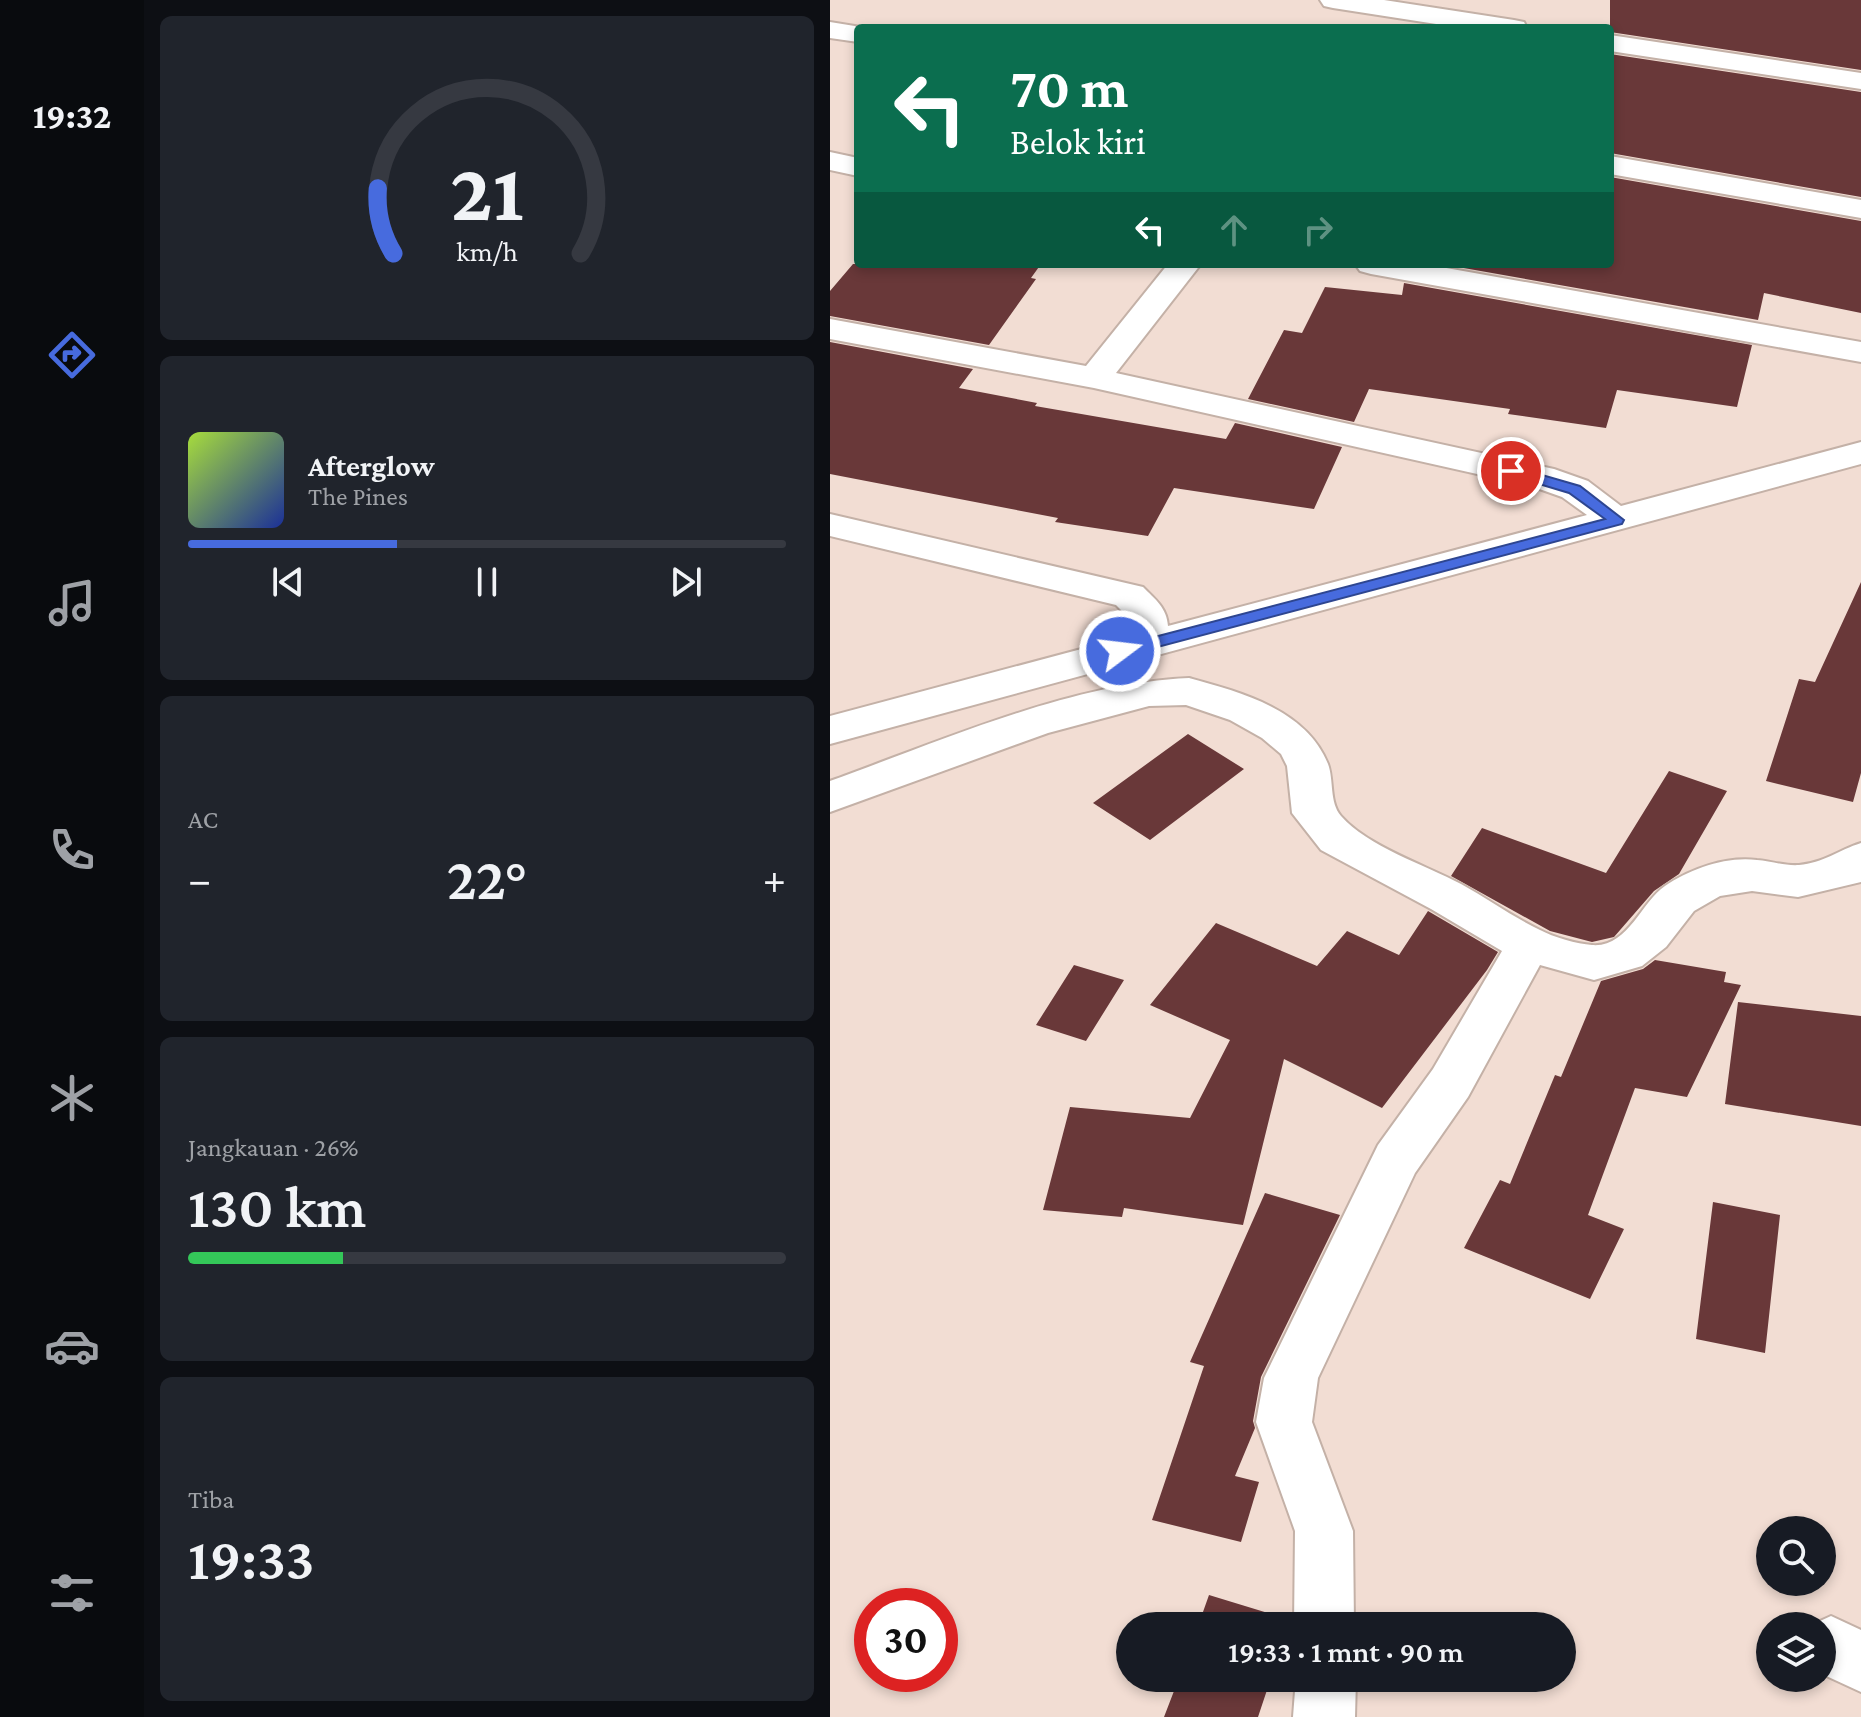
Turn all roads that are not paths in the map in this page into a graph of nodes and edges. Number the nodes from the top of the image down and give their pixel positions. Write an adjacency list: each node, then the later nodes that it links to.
1 (1333, 0): 2 (street)
2 (1376, 12): 3 (street)
3 (1480, 24)
4 (830, 30): 5 (street)
5 (854, 33)
6 (1614, 44): 7 (street)
7 (1861, 81)
8 (830, 161): 9 (street)
9 (854, 166)
10 (1614, 166): 11 (street)
11 (1861, 209)
12 (1182, 268): 16 (street)
13 (1393, 268): 15 (street)
14 (830, 329): 16 (street)
15 (1861, 352)
16 (1094, 378): 18 (street)
17 (1861, 453): 18 (street)
18 (1617, 520): 20 (street)
19 (830, 525): 20 (street)
20 (1150, 643): 21 (street)
21 (830, 730)
22 (830, 797): 24 (street)
23 (1861, 859): 24 (street)
24 (1528, 945): 25 (street)
25 (1324, 1612)
26 (1325, 1692): 27 (street)
27 (1324, 1717)

